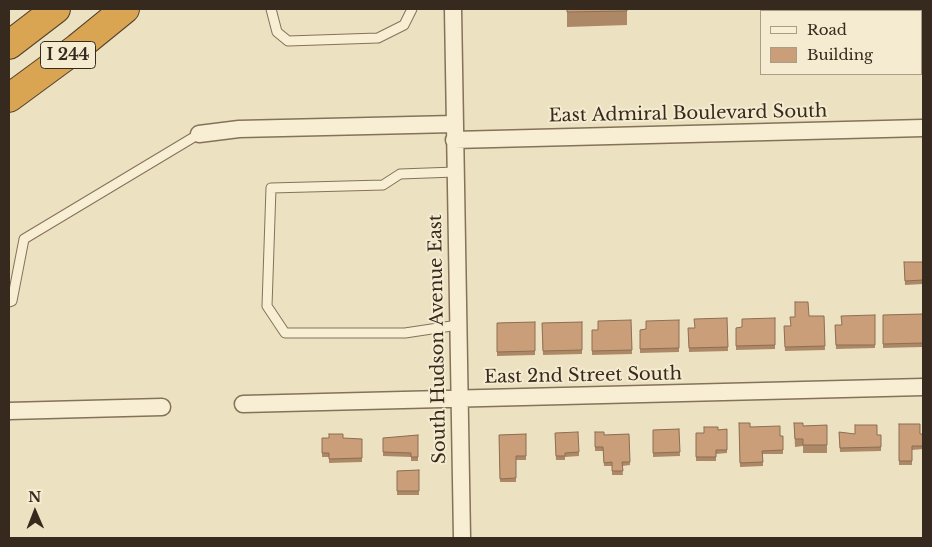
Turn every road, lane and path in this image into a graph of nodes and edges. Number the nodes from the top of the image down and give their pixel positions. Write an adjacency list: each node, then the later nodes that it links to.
1 (56, 9): 6 (highway, I 244)
2 (125, 9): 7 (highway, I 244)
3 (271, 9): 4 (lane)
4 (412, 9)
5 (453, 9): 9 (street, South Hudson Avenue East)
6 (9, 45)
7 (9, 98)
8 (923, 128): 9 (street, East Admiral Boulevard South)
9 (454, 132): 10 (street, East Admiral Boulevard South); 11 (street, South Hudson Avenue East)
10 (199, 134): 12 (lane)
11 (455, 172): 13 (street, South Hudson Avenue East); 13 (lane)
12 (9, 302)
13 (458, 325): 15 (street, South Hudson Avenue East)
14 (923, 387): 15 (street, East 2nd Street South)
15 (459, 399): 16 (street, East 2nd Street South); 19 (street, South Hudson Avenue East)
16 (243, 404)
17 (162, 407): 18 (street)
18 (9, 411)
19 (462, 538)

